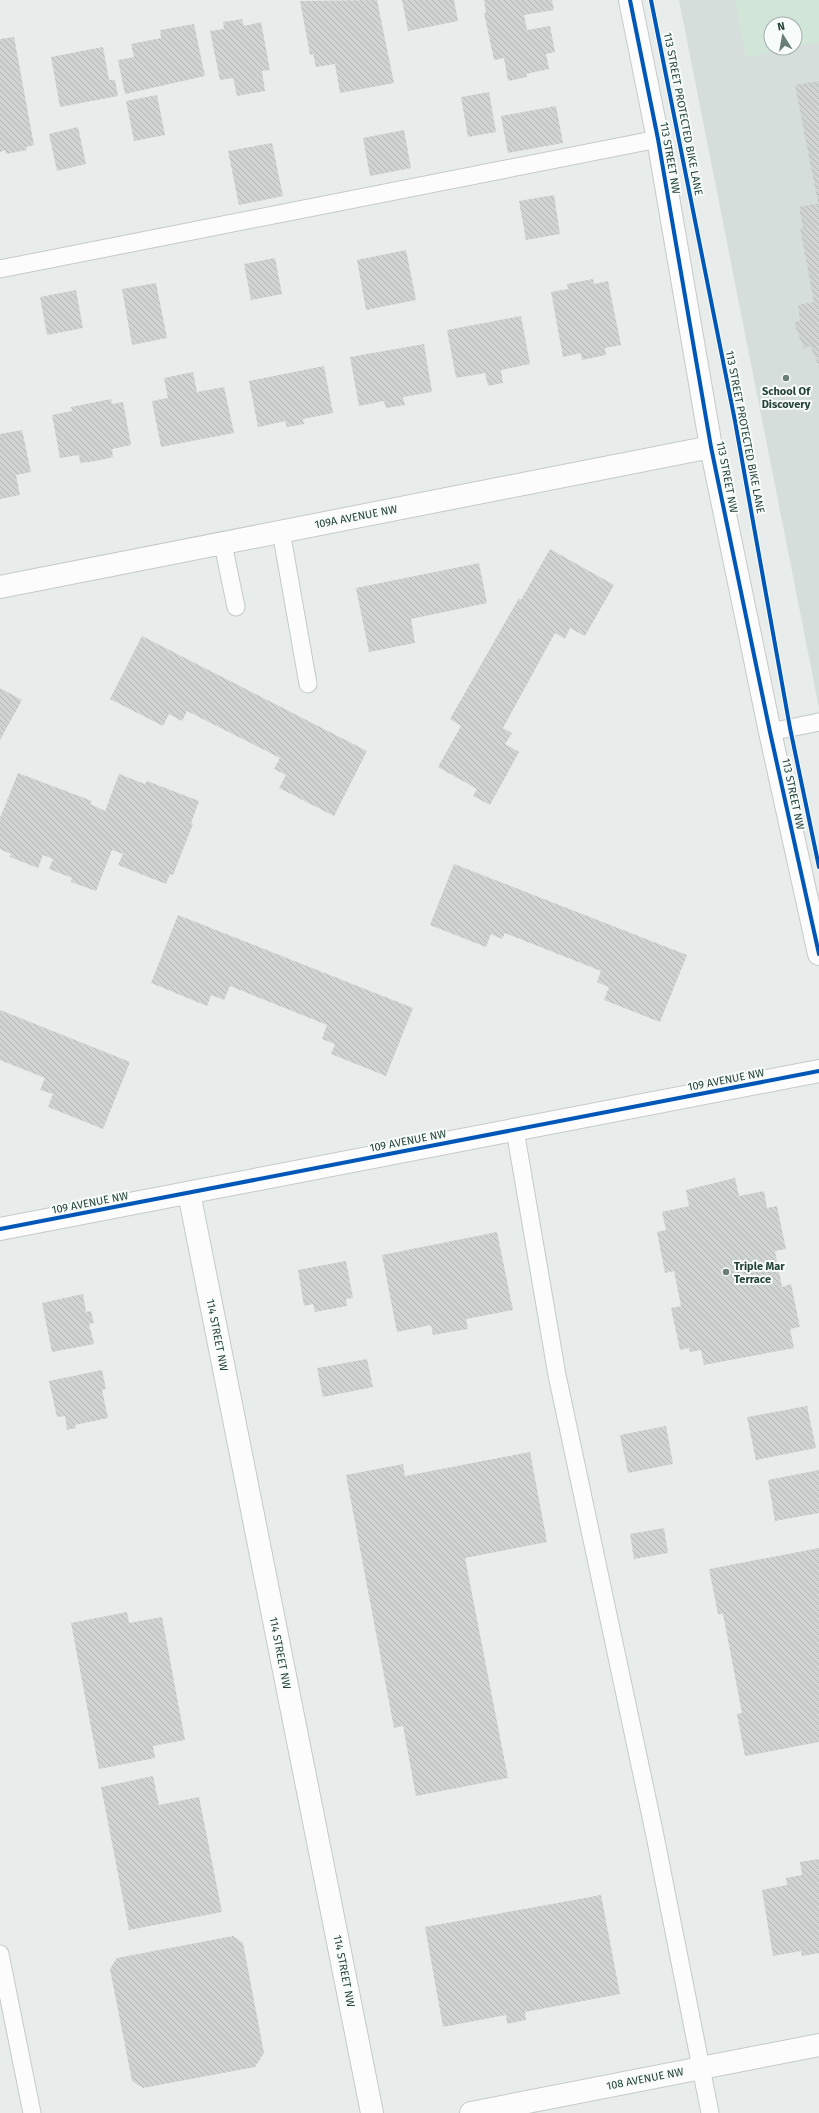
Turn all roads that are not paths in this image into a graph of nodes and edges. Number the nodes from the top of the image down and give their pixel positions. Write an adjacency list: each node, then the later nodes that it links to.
1 (630, 0): 2 (street, 113 STREET NW)
2 (658, 139): 3 (lane); 4 (street, 113 STREET NW)
3 (0, 269)
4 (711, 447): 5 (street, 109A AVENUE NW); 11 (street, 113 STREET NW)
5 (281, 532): 6 (street, 109A AVENUE NW); 9 (lane)
6 (223, 544): 7 (street, 109A AVENUE NW); 8 (lane)
7 (0, 587)
8 (236, 607)
9 (308, 684)
10 (819, 722): 11 (lane)
11 (770, 732): 12 (street, 113 STREET NW)
12 (819, 954)
13 (819, 1071): 14 (street, 109 AVENUE NW)
14 (515, 1130): 15 (street, 109 AVENUE NW); 19 (lane)
15 (189, 1193): 16 (street, 109 AVENUE NW); 21 (street, 114 STREET NW)
16 (0, 1229)
17 (0, 1954): 20 (lane)
18 (819, 2044): 19 (street, 108 AVENUE NW)
19 (702, 2068): 22 (street, 108 AVENUE NW); 23 (lane)
20 (32, 2113)
21 (372, 2113)
22 (471, 2113)
23 (710, 2113)

